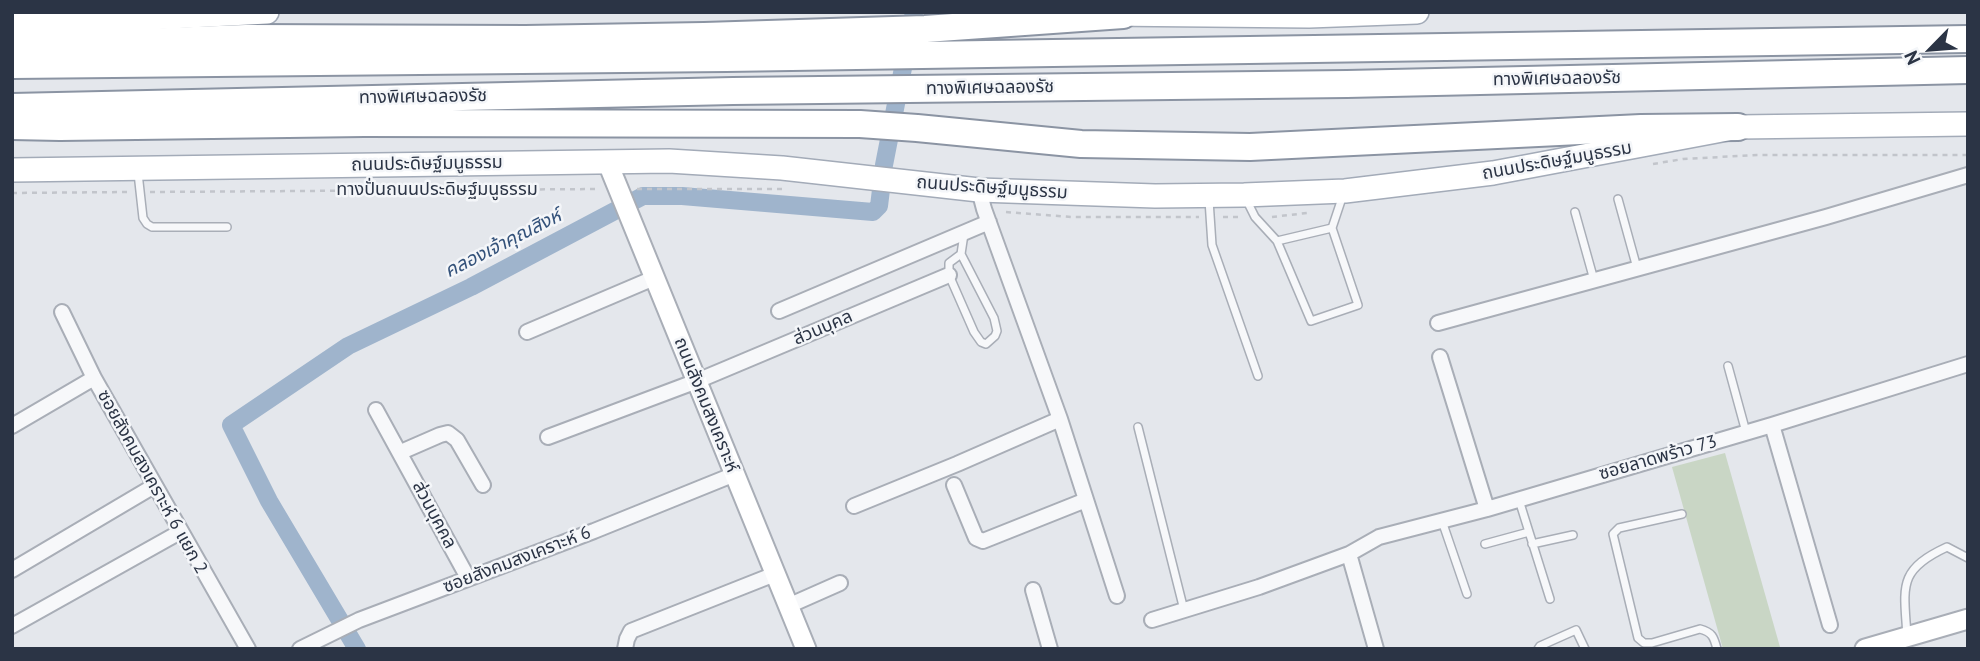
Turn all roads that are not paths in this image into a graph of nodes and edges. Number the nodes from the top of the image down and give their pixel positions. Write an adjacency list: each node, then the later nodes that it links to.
1 (267, 12): 7 (main road)
2 (1078, 12): 4 (main road)
3 (1417, 12): 5 (main road)
4 (1093, 13): 6 (main road)
5 (1308, 14): 6 (main road)
6 (1123, 15): 9 (highway)
7 (12, 25)
8 (1968, 39): 10 (highway, ทางพิเศษฉลองรัช)
9 (12, 47)
10 (12, 65)
11 (1968, 70): 12 (highway, ทางพิเศษฉลองรัช)
12 (12, 107)
13 (1968, 124): 15 (main road, ถนนประดิษฐ์มนูธรรม)
14 (12, 126): 15 (highway)
15 (1738, 127): 21 (main road, ถนนประดิษฐ์มนูธรรม)
16 (607, 161): 17 (main road, ถนนประดิษฐ์มนูธรรม); 20 (main road, ถนนประดิษฐ์มนูธรรม); 34 (main road, ถนนสังคมสงเคราะห์)
17 (138, 169): 18 (main road, ถนนประดิษฐ์มนูธรรม); 27 (lane)
18 (12, 170)
19 (1968, 175): 32 (street)
20 (979, 190): 22 (main road, ถนนประดิษฐ์มนูธรรม); 26 (street)
21 (1345, 191): 23 (main road, ถนนประดิษฐ์มนูธรรม); 28 (lane)
22 (1209, 195): 23 (main road, ถนนประดิษฐ์มนูธรรม); 43 (lane)
23 (1244, 195): 30 (lane)
24 (1618, 199): 32 (lane)
25 (1575, 212): 35 (lane)
26 (989, 222): 29 (street); 47 (street)
27 (227, 227)
28 (1332, 228): 30 (lane); 30 (lane)
29 (964, 233): 31 (lane); 37 (street)
30 (1277, 241)
31 (961, 254): 33 (lane); 33 (lane)
32 (1637, 269): 35 (street)
33 (949, 275): 45 (street, ส่วนบุคล)
34 (654, 278): 39 (street); 45 (main road, ถนนสังคมสงเคราะห์)
35 (1594, 281): 38 (street)
36 (62, 312): 44 (street, ซอยสังคมสงเคราะห์ 6 แยก 2)
37 (779, 312)
38 (1438, 323)
39 (527, 332)
40 (1440, 358): 61 (street)
41 (1968, 364): 48 (street, ซอยลาดพร้าว 73)
42 (1728, 366): 51 (lane)
43 (1258, 376)
44 (94, 378): 49 (street); 57 (street, ซอยสังคมสงเคราะห์ 6 แยก 2)
45 (697, 381): 52 (street, ส่วนบุคล); 54 (main road, ถนนสังคมสงเคราะห์)
46 (376, 410): 53 (street, ส่วนบุคคล)
47 (1059, 419): 59 (street); 60 (street)
48 (1772, 425): 51 (street, ซอยลาดพร้าว 73); 83 (street)
49 (12, 426)
50 (1138, 427): 80 (lane)
51 (1746, 432): 58 (street, ซอยลาดพร้าว 73)
52 (548, 437)
53 (401, 452): 55 (street); 73 (street, ส่วนบุคคล)
54 (735, 474): 72 (main road, ถนนสังคมสงเคราะห์); 73 (street, ซอยสังคมสงเคราะห์ 6)
55 (483, 485)
56 (954, 485): 59 (street)
57 (154, 486): 65 (street, ซอยสังคมสงเคราะห์ 6 แยก 2); 71 (street)
58 (1518, 499): 61 (street, ซอยลาดพร้าว 73); 64 (lane)
59 (1086, 500): 77 (street)
60 (854, 506)
61 (1487, 509): 63 (street, ซอยลาดพร้าว 73)
62 (1682, 514): 94 (lane)
63 (1442, 521): 69 (street, ซอยลาดพร้าว 73); 76 (lane)
64 (1529, 531): 67 (lane); 68 (lane)
65 (180, 532): 84 (street); 86 (street, ซอยสังคมสงเคราะห์ 6 แยก 2)
66 (1573, 535): 68 (lane)
67 (1485, 544)
68 (1532, 544): 78 (lane)
69 (1349, 554): 80 (street, ซอยลาดพร้าว 73); 91 (street)
70 (1968, 558): 85 (lane)
71 (12, 570)
72 (775, 574): 79 (main road, ถนนสังคมสงเคราะห์); 88 (street)
73 (468, 578): 87 (street, ซอยสังคมสงเคราะห์ 6)
74 (840, 583): 79 (street)
75 (1033, 590): 90 (street)
76 (1467, 594)
77 (1116, 596)
78 (1550, 599)
79 (788, 606): 89 (main road, ถนนสังคมสงเคราะห์)
80 (1184, 611): 82 (street, ซอยลาดพร้าว 73)
81 (1968, 619): 85 (main road)
82 (1152, 620)
83 (1830, 625)
84 (12, 626)
85 (1907, 636): 95 (main road)
86 (248, 649)
87 (300, 649)
88 (625, 649)
89 (806, 649)
90 (1050, 649)
91 (1376, 649)
92 (1538, 649): 93 (lane)
93 (1585, 649)
94 (1717, 649)
95 (1865, 649)

